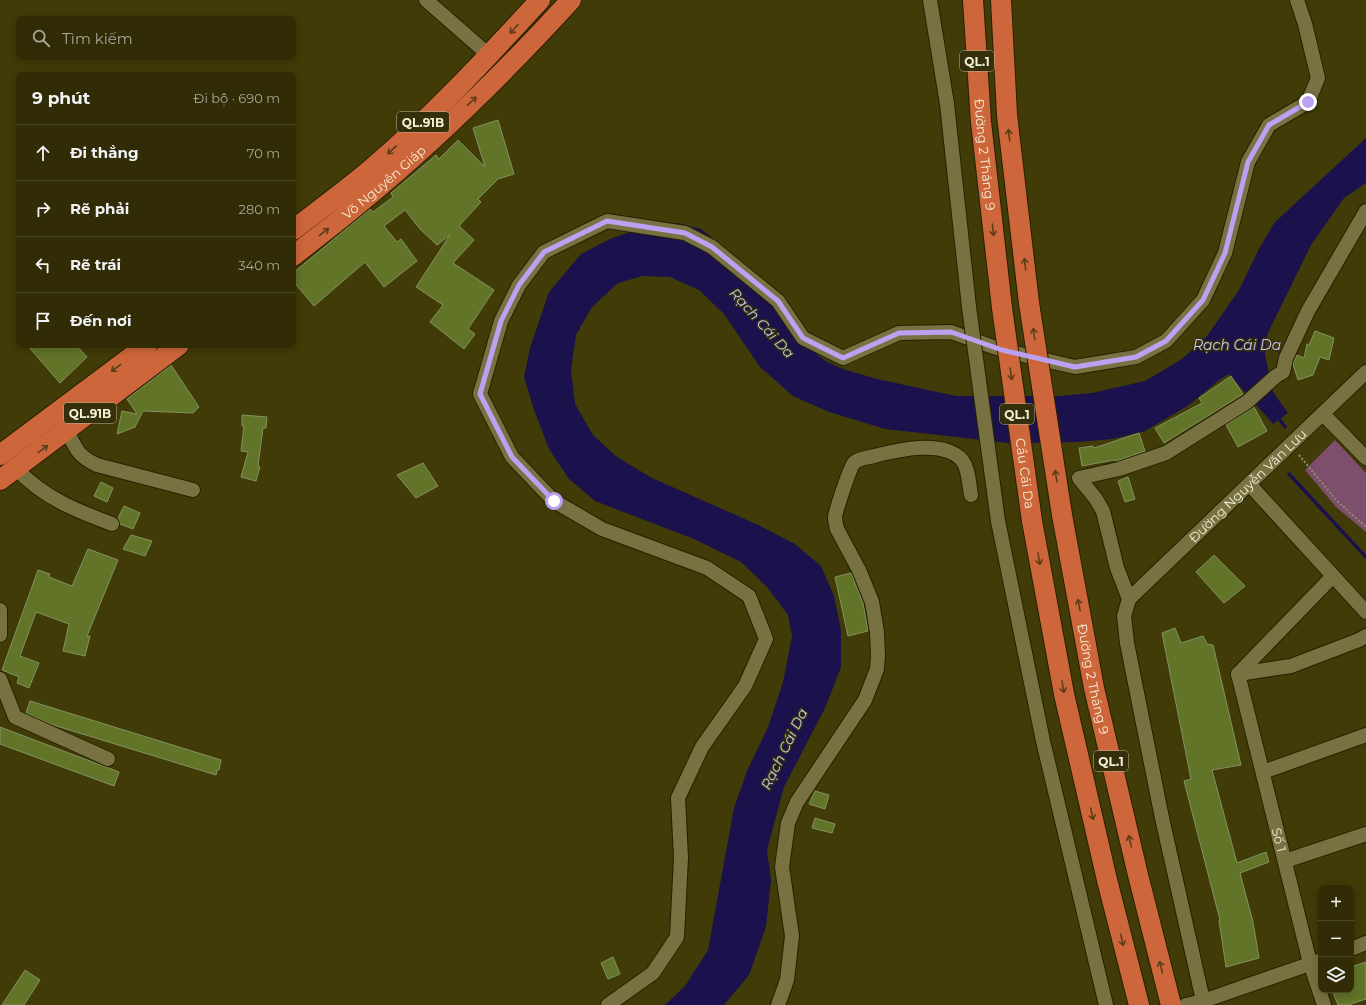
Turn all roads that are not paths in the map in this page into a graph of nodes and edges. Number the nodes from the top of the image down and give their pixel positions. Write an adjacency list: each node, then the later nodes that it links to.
1 (426, 0): 10 (street)
2 (540, 0): 10 (highway, Võ Nguyên Giáp / QL.91B, one-way to 10)
3 (571, 0): 15 (highway, Võ Nguyên Giáp / QL.91B, one-way to 3)
4 (930, 0): 49 (street, bridge)
5 (968, 0): 12 (highway)
6 (973, 0): 12 (highway, Đường 2 Tháng 9 / QL.1)
7 (1001, 0): 11 (highway, Đường 2 Tháng 9 / QL.1)
8 (1012, 0): 11 (highway)
9 (1297, 0): 47 (street)
10 (490, 56): 14 (highway, Võ Nguyên Giáp / QL.91B, one-way to 14)
11 (1006, 115): 51 (highway, Đường 2 Tháng 9 / QL.1, one-way to 11, bridge)
12 (981, 122): 16 (highway, Đường 2 Tháng 9 / QL.1, one-way to 16)
13 (1366, 211): 31 (street)
14 (296, 228)
15 (296, 254)
16 (1002, 308): 50 (highway, Cầu Cái Da / QL.1, one-way to 50, bridge)
17 (162, 348): 18 (highway, QL.91B)
18 (151, 350): 21 (highway, QL.91B); 22 (highway, QL.91B, one-way to 22)
19 (1366, 372): 20 (street, Đường Nguyễn Văn Lưu)
20 (1323, 414): 23 (street); 26 (street, Đường Nguyễn Văn Lưu)
21 (67, 431): 24 (highway, QL.91B, one-way to 21); 27 (street)
22 (0, 455)
23 (1366, 458)
24 (17, 469): 25 (highway, QL.91B); 29 (street)
25 (0, 480)
26 (1250, 485): 30 (street); 31 (street, Đường Nguyễn Văn Lưu)
27 (193, 490)
28 (970, 496): 48 (street)
29 (112, 524)
30 (1332, 577): 33 (street); 36 (street)
31 (1129, 600): 46 (street)
32 (0, 610): 34 (street)
33 (1366, 612)
34 (0, 636)
35 (1366, 636): 36 (street)
36 (1238, 674): 40 (street, Số 1)
37 (0, 679): 39 (street)
38 (1366, 735): 40 (street)
39 (108, 758)
40 (1263, 772): 42 (street, Số 1)
41 (1366, 834): 42 (street)
42 (1285, 861): 45 (street, Số 1)
43 (1366, 943): 44 (street)
44 (1354, 947)
45 (1316, 961): 46 (street); 53 (street, Số 1)
46 (1203, 1003): 52 (street)
47 (608, 1005)
48 (778, 1005)
49 (1106, 1005)
50 (1139, 1005)
51 (1171, 1005)
52 (1186, 1005)
53 (1324, 1005)

